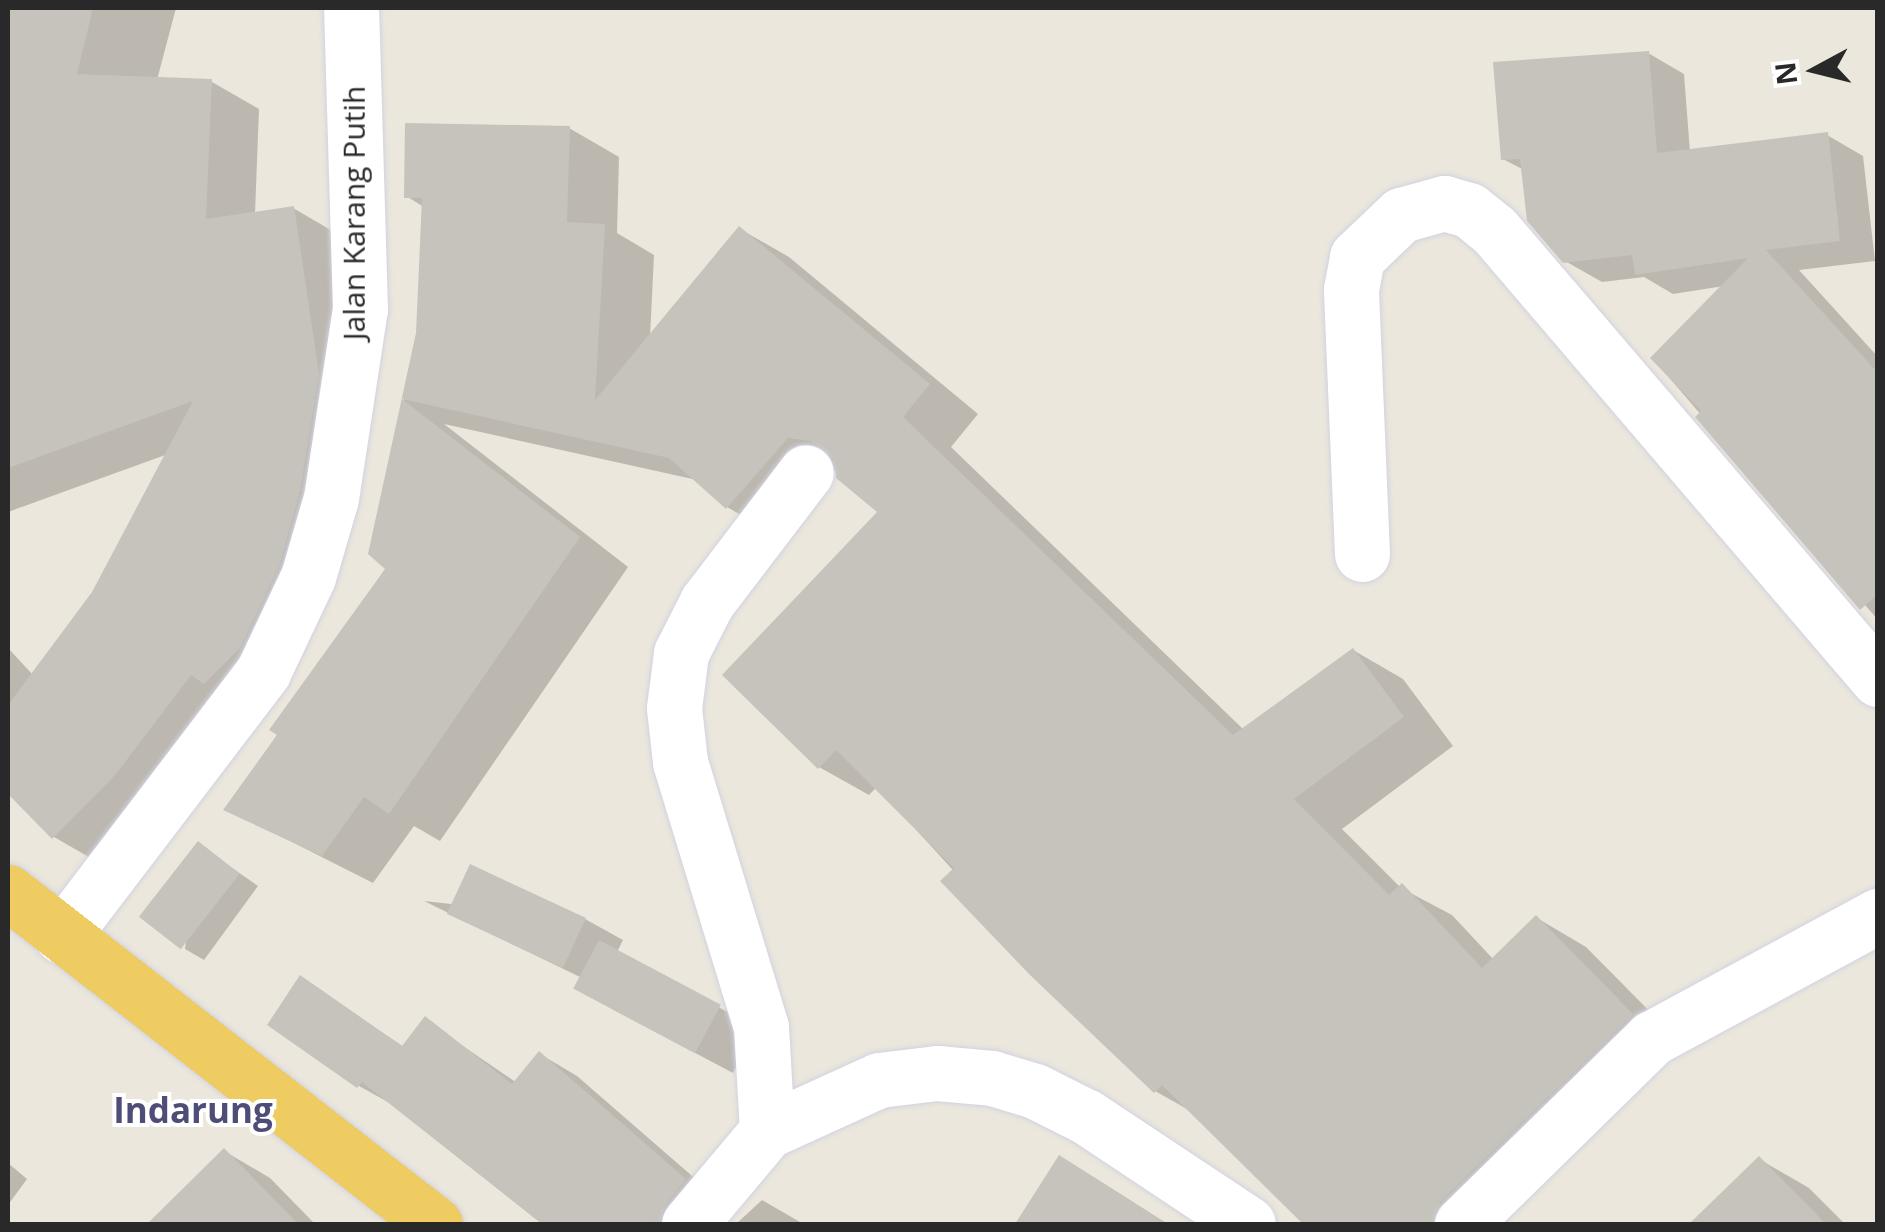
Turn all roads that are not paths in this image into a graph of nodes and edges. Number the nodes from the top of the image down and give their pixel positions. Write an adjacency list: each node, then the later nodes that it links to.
1 (352, 8): 7 (street, Jalan Karang Putih)
2 (806, 472): 8 (street)
3 (1362, 554): 4 (street)
4 (1878, 680)
5 (8, 892): 7 (highway)
6 (1878, 916): 12 (street)
7 (62, 936): 9 (highway)
8 (767, 1131): 10 (street); 11 (street)
9 (434, 1224)
10 (689, 1224)
11 (1248, 1224)
12 (1462, 1224)

